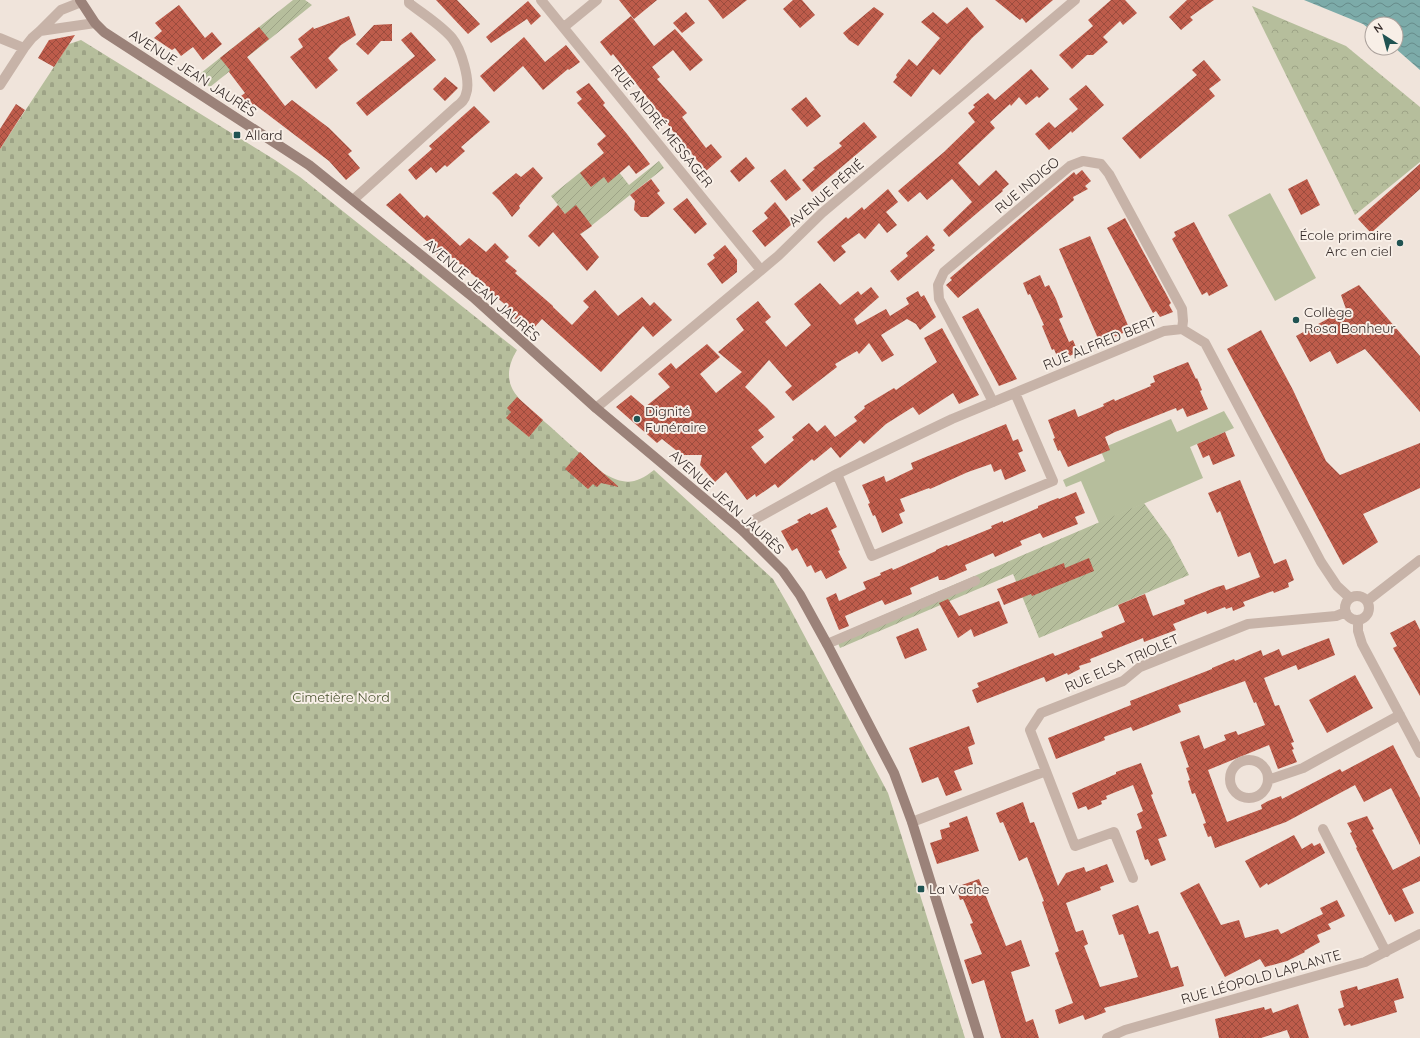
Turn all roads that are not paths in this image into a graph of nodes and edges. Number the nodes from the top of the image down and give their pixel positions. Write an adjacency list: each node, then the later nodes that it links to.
1 (408, 0): 12 (street)
2 (541, 0): 7 (street, RUE ANDRÉ MESSAGER)
3 (597, 0): 7 (street)
4 (1075, 0): 13 (street, AVENUE PÉRIÉ)
5 (81, 1): 6 (street, AVENUE JEAN JAURÈS); 8 (street)
6 (95, 23): 8 (street); 12 (street, AVENUE JEAN JAURÈS)
7 (564, 27): 13 (street, RUE ANDRÉ MESSAGER)
8 (40, 32): 10 (street)
9 (0, 38): 10 (street)
10 (24, 48): 11 (street)
11 (0, 85)
12 (353, 200): 17 (street, AVENUE JEAN JAURÈS)
13 (761, 270): 17 (street, AVENUE PÉRIÉ)
14 (1182, 329): 15 (street, RUE ALFRED BERT); 16 (street, RUE INDIGO); 22 (street)
15 (1015, 393): 16 (street, RUE ALFRED BERT); 18 (street)
16 (993, 402): 18 (street, RUE ALFRED BERT)
17 (596, 408): 19 (street, AVENUE JEAN JAURÈS)
18 (838, 474): 19 (street, RUE ALFRED BERT)
19 (743, 532): 26 (street, AVENUE JEAN JAURÈS)
20 (1420, 560): 23 (street)
21 (975, 581): 26 (street)
22 (1350, 598): 23 (street); 24 (street)
23 (1367, 602): 25 (street)
24 (1346, 612): 25 (street); 29 (street, RUE ELSA TRIOLET)
25 (1358, 620): 27 (street)
26 (827, 644): 31 (street, AVENUE JEAN JAURÈS)
27 (1400, 715): 28 (street); 30 (street)
28 (1420, 753)
29 (1046, 771): 31 (street); 33 (street)
30 (1268, 780)
31 (912, 822): 36 (street, AVENUE JEAN JAURÈS)
32 (1323, 828): 35 (street)
33 (1133, 878)
34 (1420, 934): 35 (street, RUE LÉOPOLD LAPLANTE)
35 (1386, 952): 37 (street, RUE LÉOPOLD LAPLANTE)
36 (979, 1038)
37 (1106, 1038)

